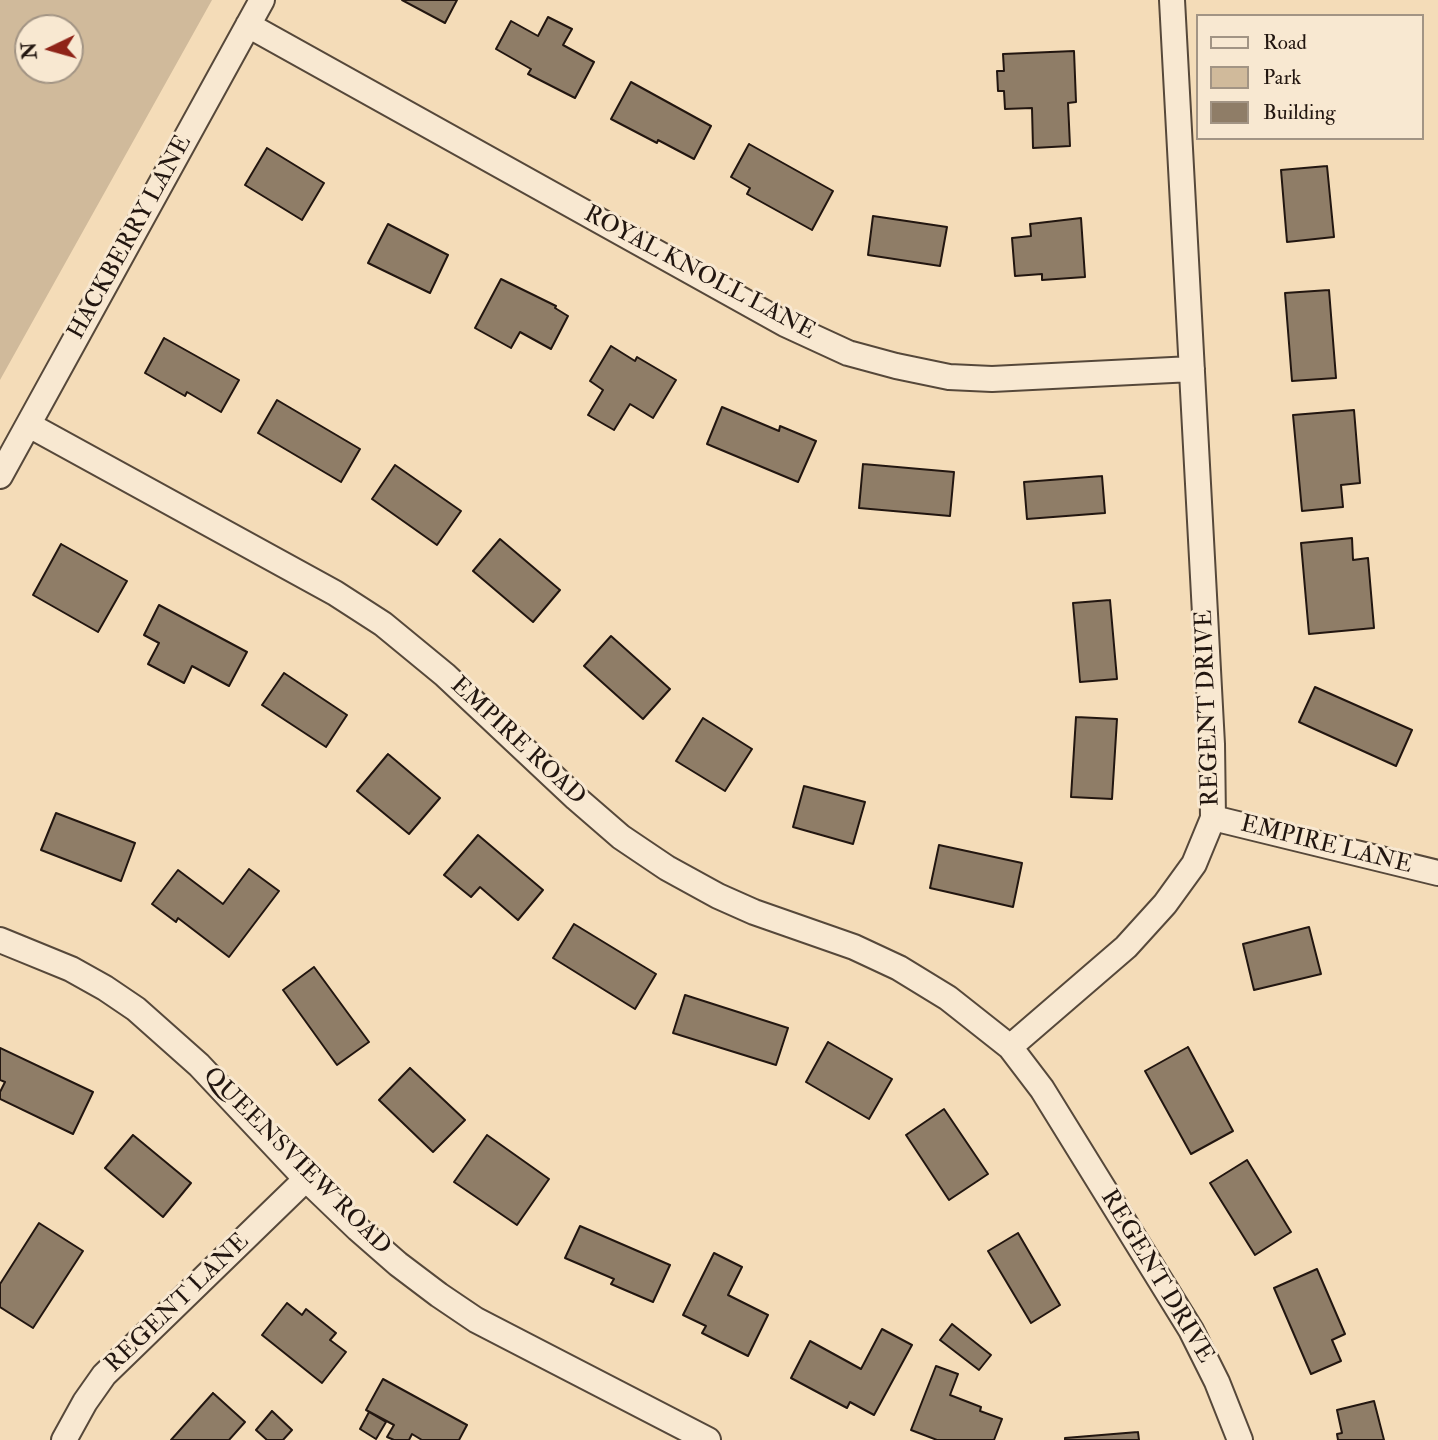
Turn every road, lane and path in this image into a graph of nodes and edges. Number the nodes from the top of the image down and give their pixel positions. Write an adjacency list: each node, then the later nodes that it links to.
1 (262, 0): 3 (street, HACKBERRY LANE)
2 (1172, 0): 4 (street, REGENT DRIVE)
3 (248, 25): 4 (street, ROYAL KNOLL LANE); 5 (street, HACKBERRY LANE)
4 (1192, 369): 7 (street, REGENT DRIVE)
5 (29, 425): 6 (street, HACKBERRY LANE); 10 (street, EMPIRE ROAD)
6 (0, 476)
7 (1213, 818): 8 (street, EMPIRE LANE); 10 (street, REGENT DRIVE)
8 (1438, 873)
9 (0, 940): 11 (street, QUEENSVIEW ROAD)
10 (1010, 1047): 14 (street, REGENT DRIVE)
11 (306, 1179): 12 (street, REGENT LANE); 13 (street, QUEENSVIEW ROAD)
12 (64, 1440)
13 (708, 1440)
14 (1240, 1440)

